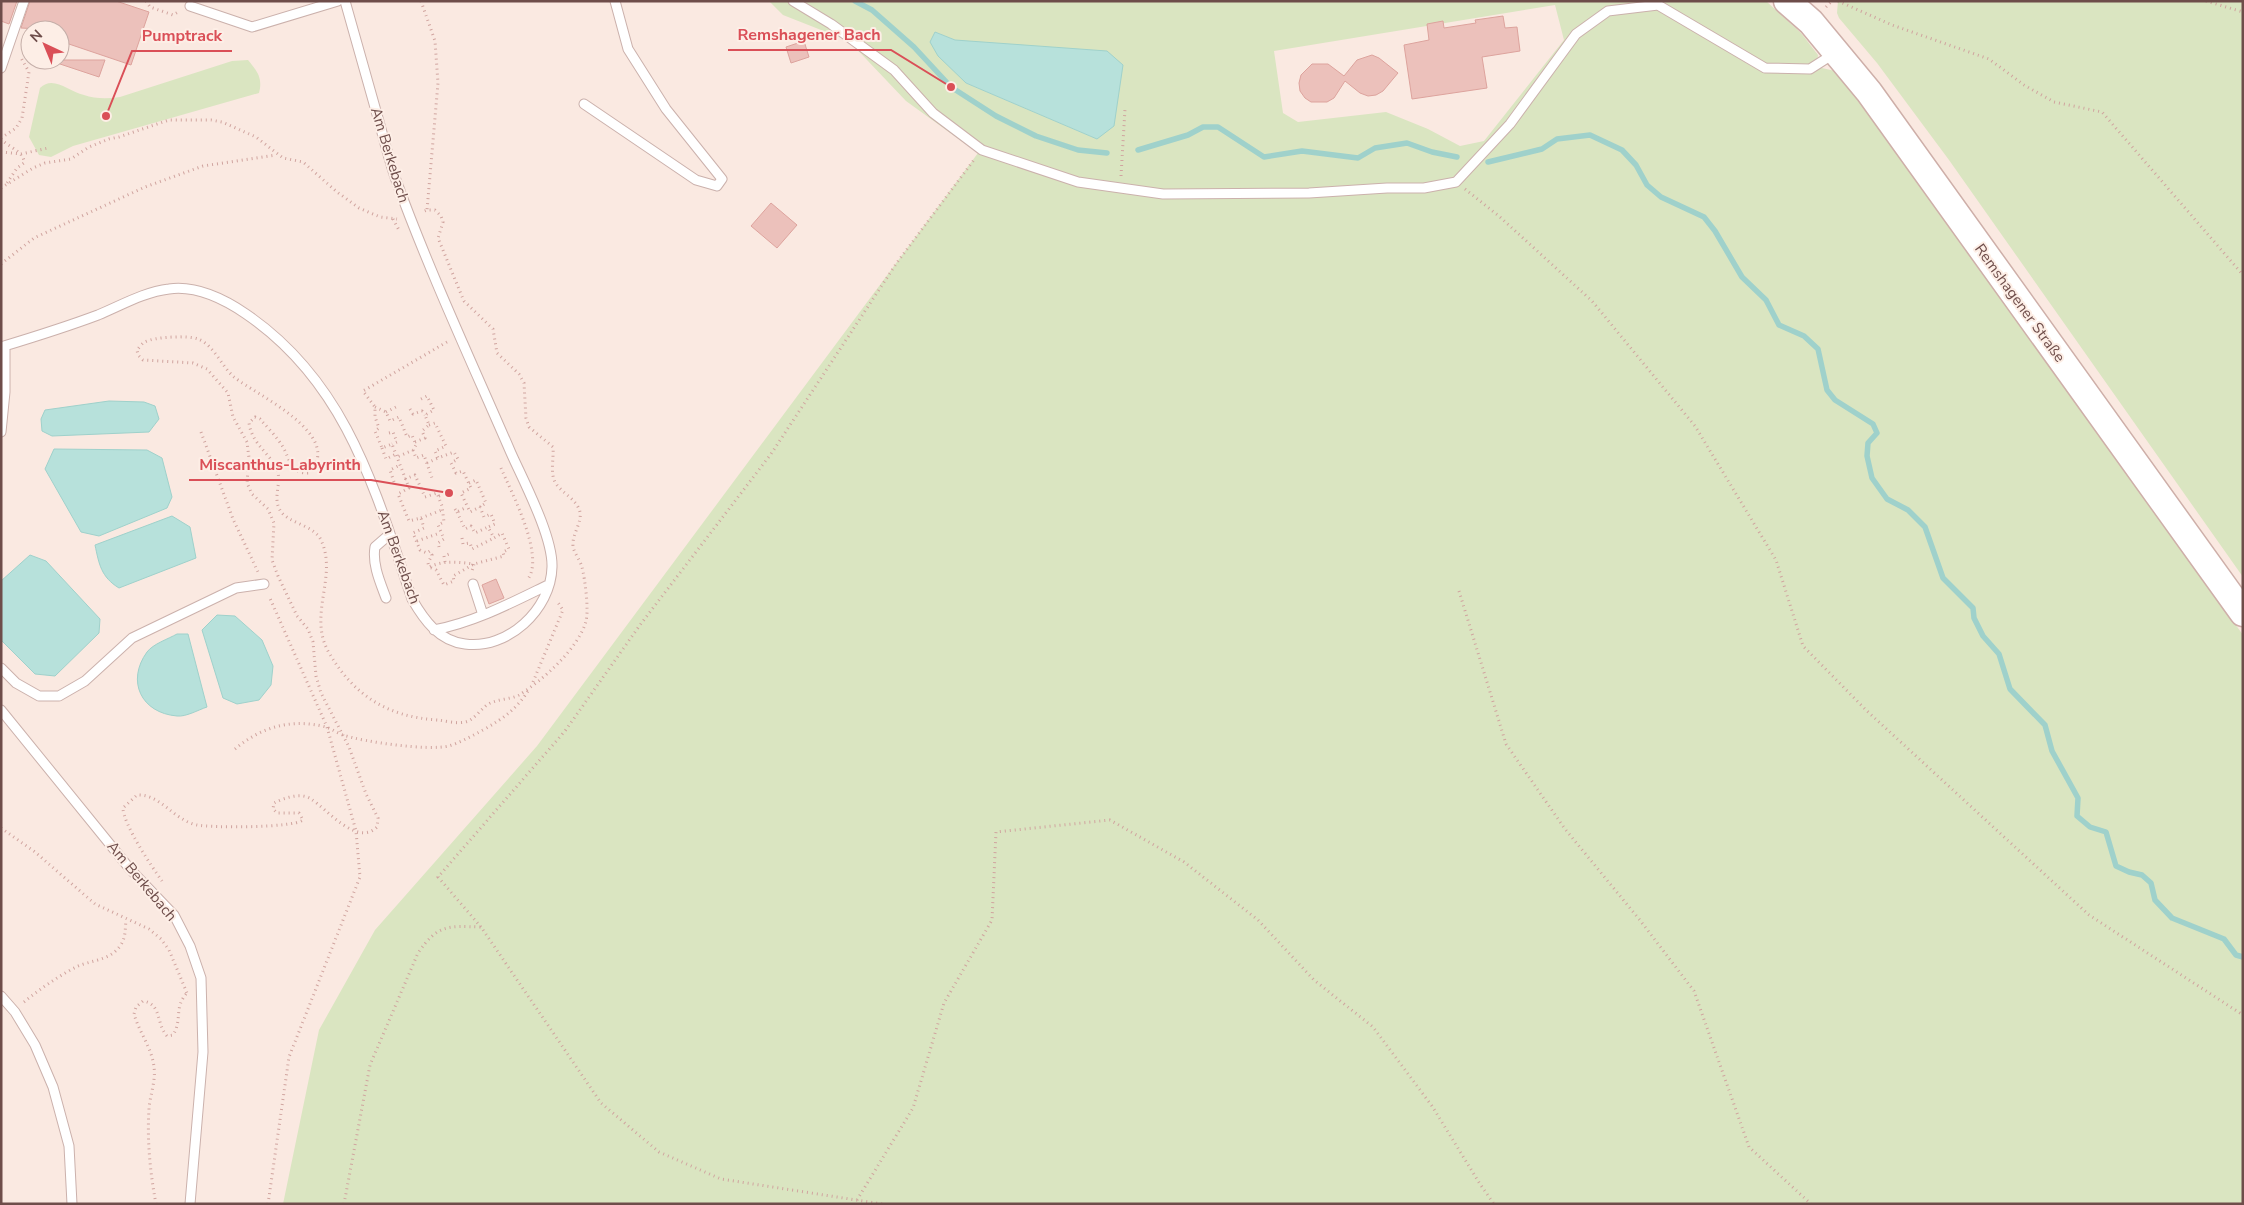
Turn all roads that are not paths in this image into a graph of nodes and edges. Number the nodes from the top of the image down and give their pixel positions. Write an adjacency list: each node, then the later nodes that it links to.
1 (24, 1): 9 (lane)
2 (338, 1): 7 (lane)
3 (345, 1): 16 (lane, Am Berkebach)
4 (614, 1): 10 (lane)
5 (792, 1): 8 (lane)
6 (1787, 1): 8 (main road, Remshagener Straße)
7 (190, 6)
8 (1837, 52): 18 (main road, Remshagener Straße)
9 (1, 68)
10 (584, 104)
11 (3, 346): 12 (lane, Am Berkebach); 13 (lane, Am Berkebach)
12 (1, 432)
13 (390, 534): 17 (lane); 20 (lane, Am Berkebach)
14 (264, 584): 21 (lane)
15 (473, 584): 19 (lane)
16 (548, 585): 19 (lane); 20 (lane, Am Berkebach)
17 (386, 598)
18 (2243, 613)
19 (483, 615): 20 (lane)
20 (434, 630)
21 (1, 668)
22 (1, 710): 25 (lane, Am Berkebach)
23 (1, 996): 24 (lane)
24 (72, 1204)
25 (190, 1204)

